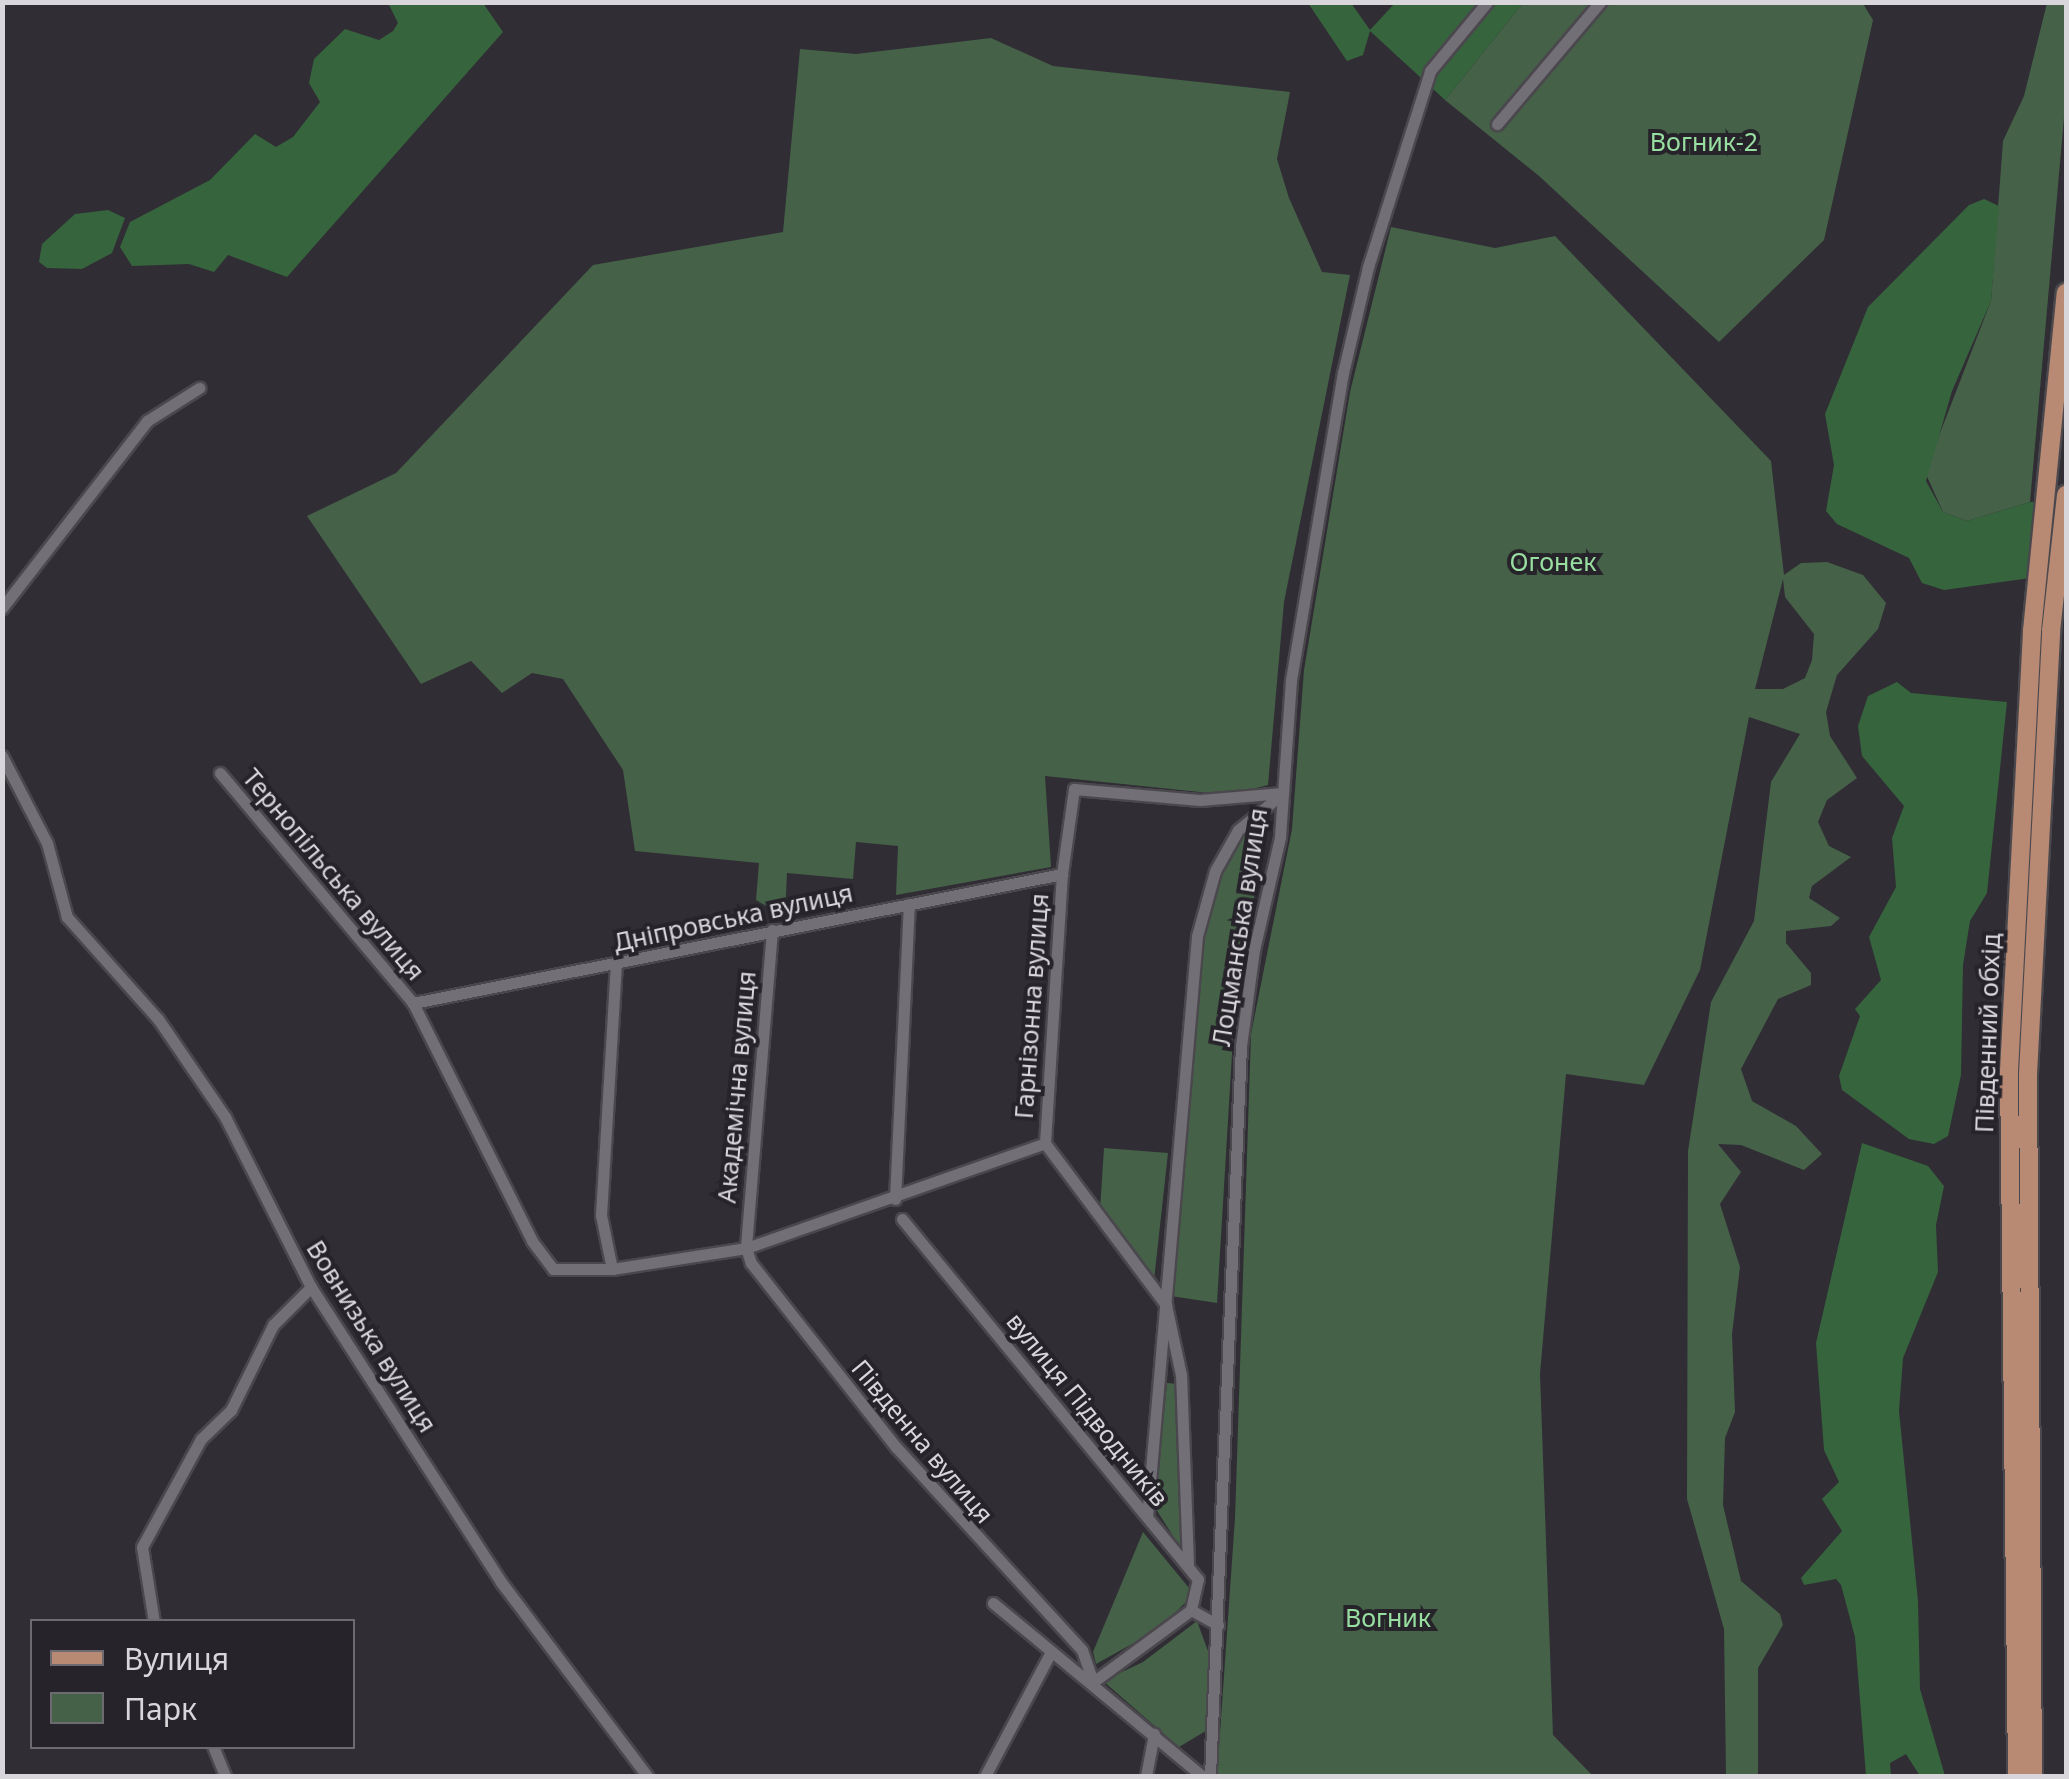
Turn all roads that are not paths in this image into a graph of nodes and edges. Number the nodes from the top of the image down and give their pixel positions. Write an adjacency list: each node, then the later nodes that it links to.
1 (1488, 2): 10 (street, Лоцманська вулиця)
2 (1600, 2): 3 (street)
3 (1498, 124)
4 (2066, 293): 38 (main road, Південний обхід)
5 (200, 388): 7 (street)
6 (2066, 495): 39 (main road, Південний обхід)
7 (2, 608)
8 (2, 756): 21 (street, Вовнизька вулиця)
9 (220, 773): 15 (street, Тернопільська вулиця)
10 (1283, 793): 11 (street, Гарнізонна вулиця); 22 (street); 28 (street, Лоцманська вулиця)
11 (1062, 874): 12 (street, Дніпровська вулиця); 16 (street, Гарнізонна вулиця)
12 (909, 904): 13 (street, Дніпровська вулиця); 17 (street)
13 (772, 930): 14 (street, Дніпровська вулиця); 19 (street, Академічна вулиця)
14 (616, 965): 15 (street, Дніпровська вулиця); 20 (street)
15 (413, 1004): 20 (street, Тернопільська вулиця)
16 (1045, 1143): 17 (street); 22 (street, Гарнізонна вулиця)
17 (895, 1199): 19 (street)
18 (902, 1219): 23 (street, вулиця Підводників)
19 (746, 1248): 20 (street); 30 (street, Південна вулиця)
20 (612, 1270)
21 (312, 1287): 27 (street); 34 (street, Вовнизька вулиця)
22 (1166, 1305): 23 (street); 24 (street)
23 (1147, 1517): 24 (street, вулиця Підводників)
24 (1188, 1564): 26 (street)
25 (993, 1603): 29 (street)
26 (1191, 1610): 28 (street); 30 (street)
27 (153, 1619)
28 (1218, 1625): 37 (street, Лоцманська вулиця)
29 (1050, 1654): 30 (street); 35 (street)
30 (1093, 1682): 31 (street)
31 (1154, 1734): 36 (street); 37 (street)
32 (214, 1749): 33 (street)
33 (226, 1776)
34 (647, 1776)
35 (985, 1776)
36 (1146, 1776)
37 (1206, 1776)
38 (2017, 1776)
39 (2034, 1776)

